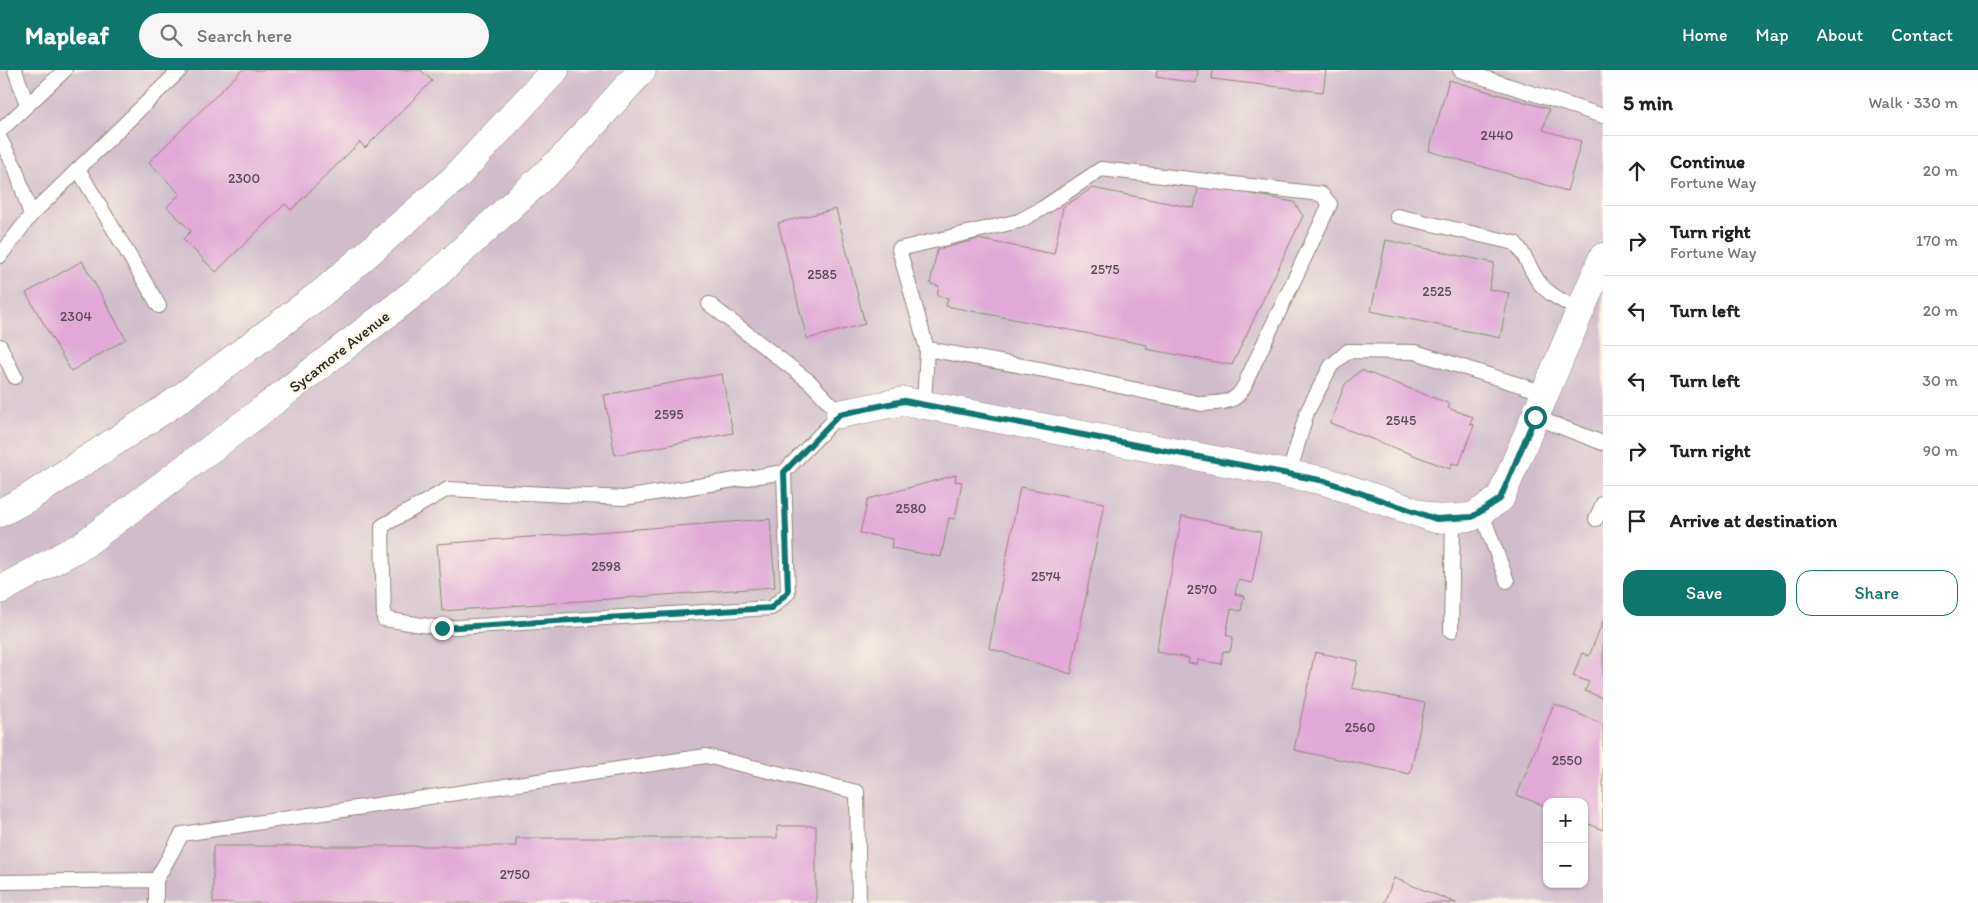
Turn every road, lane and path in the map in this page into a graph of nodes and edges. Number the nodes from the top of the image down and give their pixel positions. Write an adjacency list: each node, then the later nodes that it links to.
1 (15, 70): 7 (lane)
2 (65, 70): 7 (lane)
3 (180, 70): 11 (lane)
4 (555, 70): 30 (main road)
5 (642, 70): 34 (main road, Sycamore Avenue)
6 (1460, 70): 8 (lane)
7 (27, 105): 9 (lane)
8 (1603, 116)
9 (0, 131)
10 (0, 139): 12 (lane)
11 (78, 169): 12 (lane); 17 (lane)
12 (31, 215): 14 (lane)
13 (1397, 216): 18 (lane)
14 (0, 256)
15 (1603, 257): 18 (main road)
16 (709, 304): 24 (lane)
17 (159, 306)
18 (1580, 310): 23 (main road)
19 (0, 346): 21 (lane)
20 (927, 349): 20 (lane); 22 (lane)
21 (15, 377)
22 (924, 404): 24 (main road); 27 (main road)
23 (1540, 405): 25 (lane); 27 (lane); 29 (main road)
24 (840, 414): 26 (lane)
25 (1603, 443)
26 (784, 472): 26 (lane)
27 (1289, 474): 31 (main road)
28 (1603, 503): 32 (lane)
29 (1481, 511): 31 (main road); 33 (lane)
30 (0, 514)
31 (1453, 518): 35 (lane)
32 (1596, 520)
33 (1507, 581)
34 (0, 590)
35 (1451, 631)
36 (156, 880): 37 (lane); 38 (lane); 39 (lane)
37 (0, 882)
38 (156, 903)
39 (859, 903)

